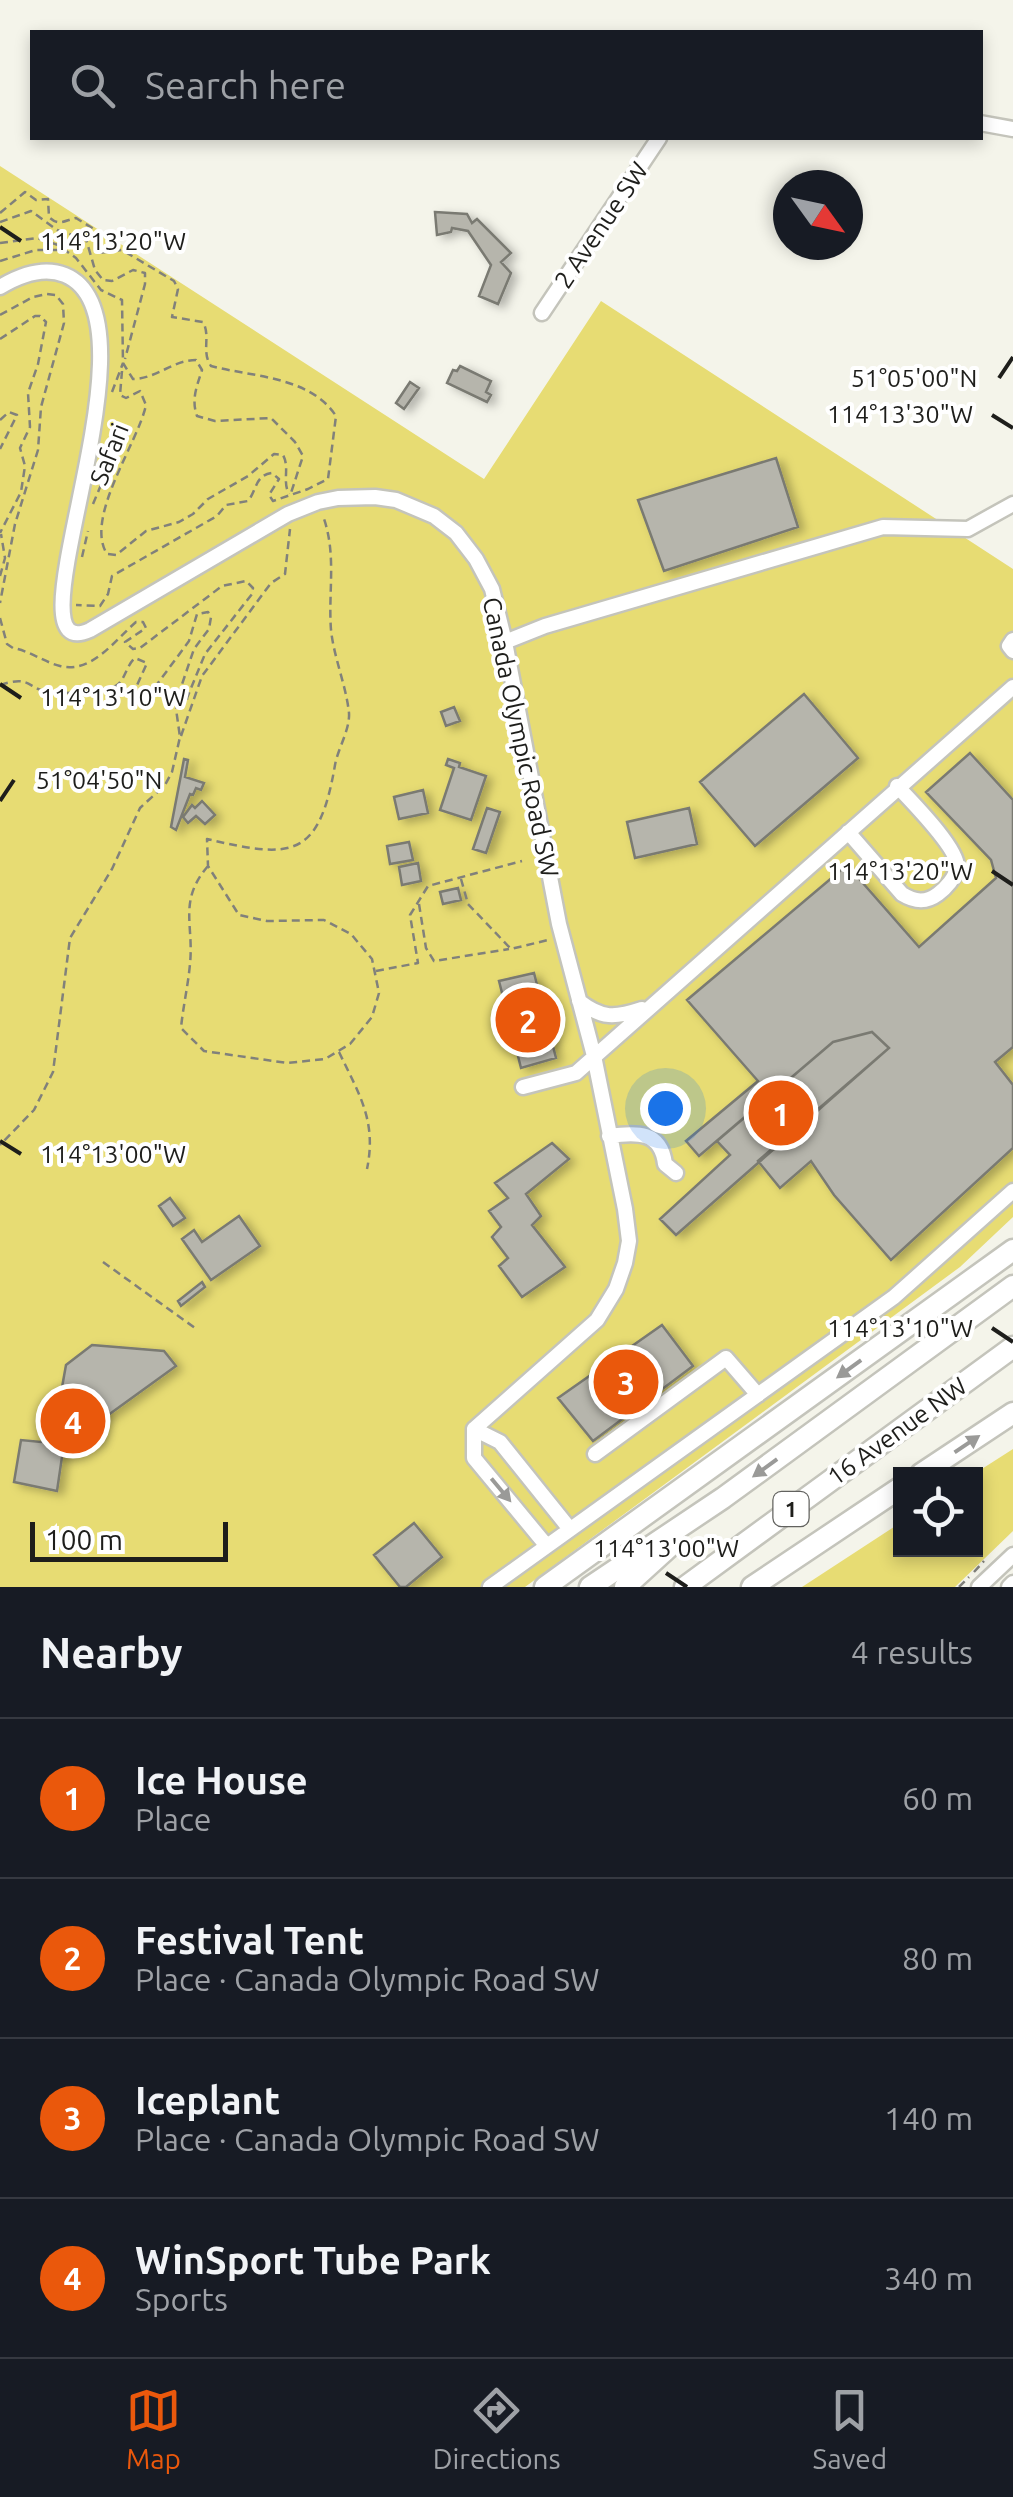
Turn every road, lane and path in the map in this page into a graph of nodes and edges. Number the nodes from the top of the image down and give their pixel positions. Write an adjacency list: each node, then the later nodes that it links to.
1 (983, 124): 2 (street)
2 (1013, 129)
3 (658, 140): 10 (street, 2 Avenue SW)
4 (0, 213): 19 (path)
5 (0, 222): 13 (path)
6 (0, 244): 7 (path)
7 (66, 250): 8 (path); 13 (path)
8 (0, 261)
9 (0, 287): 14 (street)
10 (542, 313)
11 (0, 314): 28 (path)
12 (0, 339): 25 (path)
13 (123, 363): 15 (path); 19 (path); 19 (path, Safari)
14 (84, 374)
15 (112, 394)
16 (0, 420): 18 (path)
17 (102, 446): 22 (path)
18 (0, 448)
19 (290, 496): 23 (path); 29 (path)
20 (318, 502): 23 (street, Canada Olympic Road SW); 33 (street, Canada Olympic Road SW); 42 (path)
21 (1013, 504): 33 (street)
22 (93, 506)
23 (288, 514): 31 (street, Canada Olympic Road SW); 37 (path)
24 (88, 519): 26 (path)
25 (0, 533): 27 (path)
26 (76, 566)
27 (0, 576)
28 (0, 603)
29 (71, 604)
30 (0, 618): 37 (path)
31 (52, 633)
32 (1013, 640): 34 (street)
33 (506, 642): 45 (street, Canada Olympic Road SW)
34 (1013, 651)
35 (0, 685): 38 (path)
36 (1013, 687): 39 (street)
37 (189, 706): 38 (path)
38 (180, 738): 54 (path)
39 (898, 786): 40 (street); 40 (street)
40 (848, 832): 49 (street)
41 (522, 861): 43 (path)
42 (208, 866): 47 (path); 50 (path)
43 (461, 878): 44 (path); 46 (path)
44 (419, 900): 46 (path); 47 (path)
45 (562, 936): 46 (path); 48 (street, Canada Olympic Road SW)
46 (511, 949)
47 (374, 971): 50 (path)
48 (578, 1000): 49 (street); 51 (street, Canada Olympic Road SW)
49 (650, 1007): 51 (street)
50 (338, 1051): 55 (path)
51 (594, 1056): 52 (street); 53 (street, Canada Olympic Road SW)
52 (524, 1088)
53 (609, 1136): 56 (street); 65 (street, Canada Olympic Road SW)
54 (0, 1145)
55 (368, 1168)
56 (676, 1173)
57 (1013, 1191): 63 (street)
58 (1013, 1250): 74 (highway, one-way to 74)
59 (104, 1262): 61 (path)
60 (1013, 1286): 69 (highway, one-way to 69)
61 (195, 1328)
62 (1013, 1347): 77 (highway, 16 Avenue NW / 1)
63 (758, 1395): 66 (street); 70 (street)
64 (1013, 1412): 67 (highway, 16 Avenue NW, one-way to 64)
65 (474, 1429): 70 (street); 71 (street, one-way to 71)
66 (595, 1454)
67 (930, 1467)
68 (893, 1493): 78 (highway, 16 Avenue NW / 1)
69 (723, 1498): 75 (highway); 76 (highway)
70 (568, 1528): 71 (street)
71 (546, 1545): 73 (street)
72 (1013, 1555): 79 (street)
73 (490, 1587)
74 (545, 1587)
75 (590, 1587)
76 (625, 1587)
77 (685, 1587)
78 (752, 1587)
79 (979, 1587)

